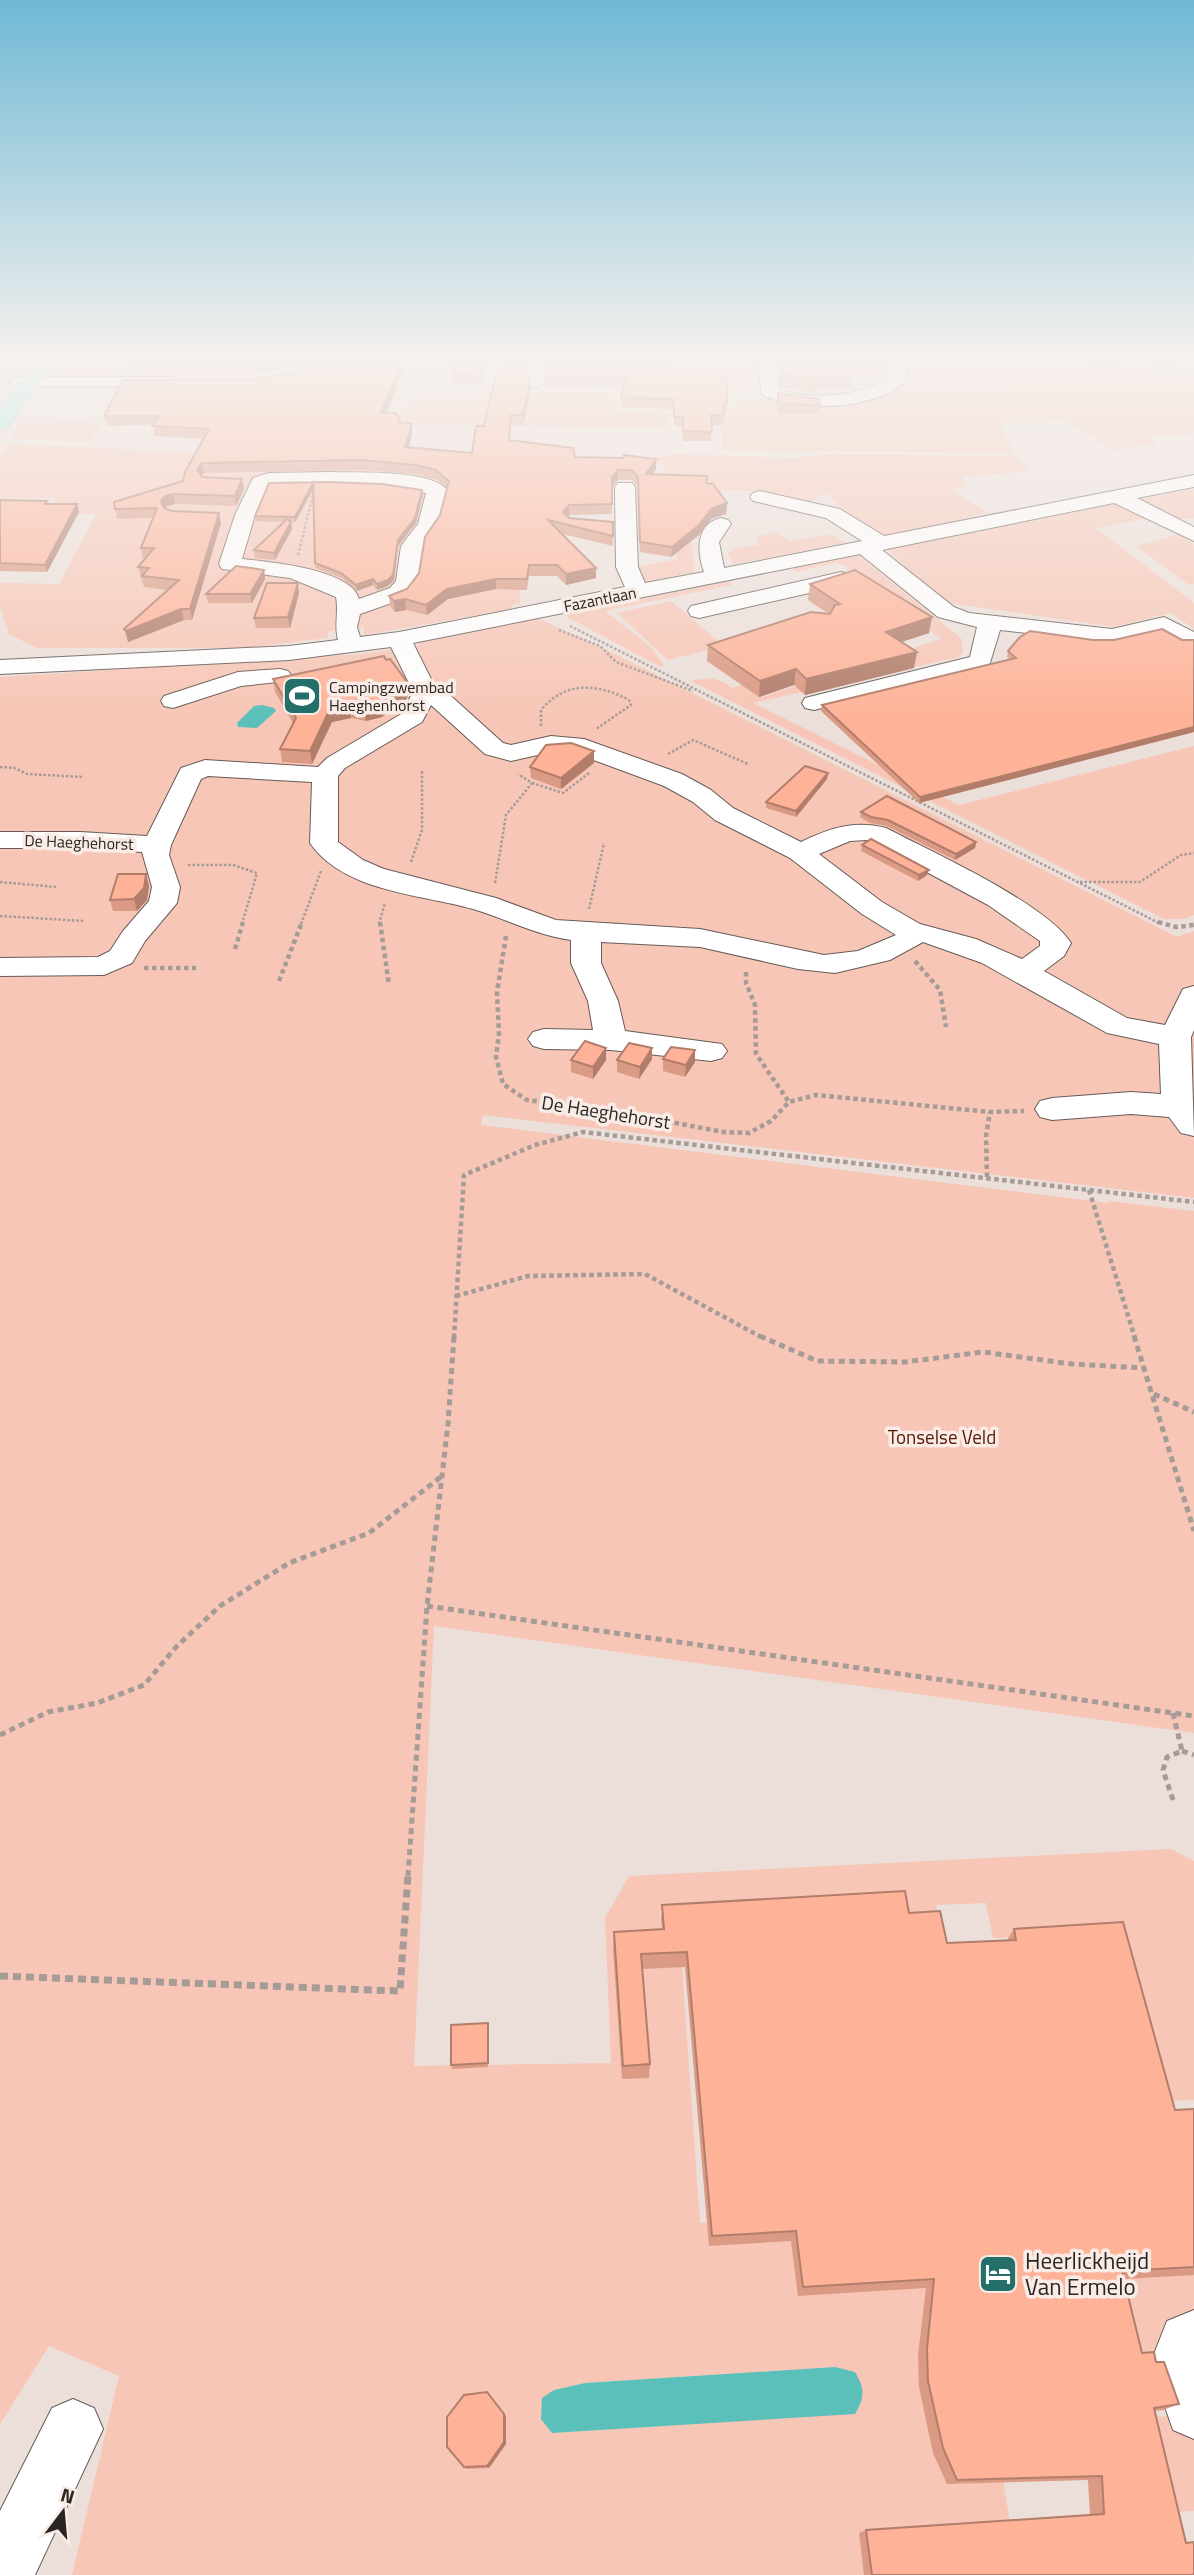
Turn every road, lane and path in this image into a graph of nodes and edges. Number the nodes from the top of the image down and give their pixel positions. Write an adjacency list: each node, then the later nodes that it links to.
1 (313, 478): 9 (street)
2 (317, 478): 16 (path)
3 (319, 478): 22 (street)
4 (1194, 481): 6 (street, Fazantlaan)
5 (625, 487): 11 (street)
6 (1116, 496): 13 (street); 14 (street, Fazantlaan)
7 (760, 497): 14 (street)
8 (222, 514): 9 (street)
9 (245, 514): 16 (street)
10 (600, 524): 11 (street)
11 (627, 524): 19 (street)
12 (721, 524): 17 (street)
13 (1189, 530)
14 (874, 545): 15 (street, Fazantlaan); 25 (street)
15 (747, 570): 17 (street, Fazantlaan); 20 (street)
16 (294, 572): 22 (street)
17 (718, 576): 19 (street, Fazantlaan)
18 (841, 579): 20 (street)
19 (638, 592): 24 (street, Fazantlaan)
20 (779, 593): 21 (street); 23 (street)
21 (800, 607)
22 (350, 610): 28 (street)
23 (699, 611)
24 (532, 613): 27 (street, Fazantlaan); 32 (path); 32 (path)
25 (990, 622): 26 (street); 34 (street)
26 (1188, 638)
27 (400, 643): 28 (street); 31 (street)
28 (347, 657): 29 (street)
29 (0, 667)
30 (307, 676): 33 (street)
31 (425, 691): 36 (street); 41 (street)
32 (713, 698): 51 (path)
33 (173, 701)
34 (814, 703)
35 (563, 744): 35 (path); 36 (street); 37 (street)
36 (510, 753): 43 (path)
37 (610, 757): 40 (street); 43 (path)
38 (748, 764): 40 (path)
39 (0, 767): 42 (path)
40 (643, 769): 47 (street)
41 (325, 775): 46 (street); 49 (street, De Haeghehorst)
42 (83, 778)
43 (532, 783): 53 (path)
44 (0, 840): 49 (street, De Haeghehorst)
45 (604, 843): 58 (path)
46 (329, 851): 53 (street); 66 (path)
47 (800, 852): 59 (street); 65 (street)
48 (1194, 853): 51 (path)
49 (158, 856): 61 (path, De Haeghehorst); 62 (lane, De Haeghehorst)
50 (0, 882): 52 (path)
51 (1080, 882): 57 (path)
52 (56, 887)
53 (470, 900): 54 (street)
54 (510, 914): 58 (street); 73 (path, De Haeghehorst)
55 (0, 916): 56 (path)
56 (84, 921)
57 (1194, 925)
58 (586, 931): 60 (street); 71 (street)
59 (905, 938): 60 (street); 65 (lane); 68 (path)
60 (745, 947): 73 (path)
61 (235, 949)
62 (121, 957): 63 (lane); 64 (path)
63 (0, 967)
64 (196, 968)
65 (1022, 973): 69 (lane)
66 (279, 981)
67 (1194, 996): 69 (lane)
68 (946, 1027)
69 (1175, 1037): 76 (street)
70 (544, 1039): 71 (street)
71 (611, 1040): 72 (street)
72 (711, 1051)
73 (789, 1102): 75 (path)
74 (1052, 1109): 75 (path); 76 (street)
75 (990, 1112): 77 (path)
76 (1186, 1116)
77 (987, 1178): 78 (path); 80 (path)
78 (1089, 1190): 79 (path); 81 (path)
79 (1194, 1202)
80 (456, 1296): 81 (path); 84 (path)
81 (1144, 1368): 82 (path)
82 (1153, 1394): 83 (path); 85 (path)
83 (1194, 1412)
84 (442, 1476): 86 (path); 89 (path)
85 (1194, 1531)
86 (427, 1606): 87 (path); 93 (path)
87 (1173, 1713): 88 (path); 90 (path)
88 (1194, 1716)
89 (0, 1735)
90 (1182, 1751): 91 (path); 92 (path)
91 (1194, 1755)
92 (1173, 1800)
93 (0, 1976)
94 (1194, 2339): 95 (street)
95 (1194, 2409)
96 (73, 2429): 97 (street)
97 (2, 2575)

